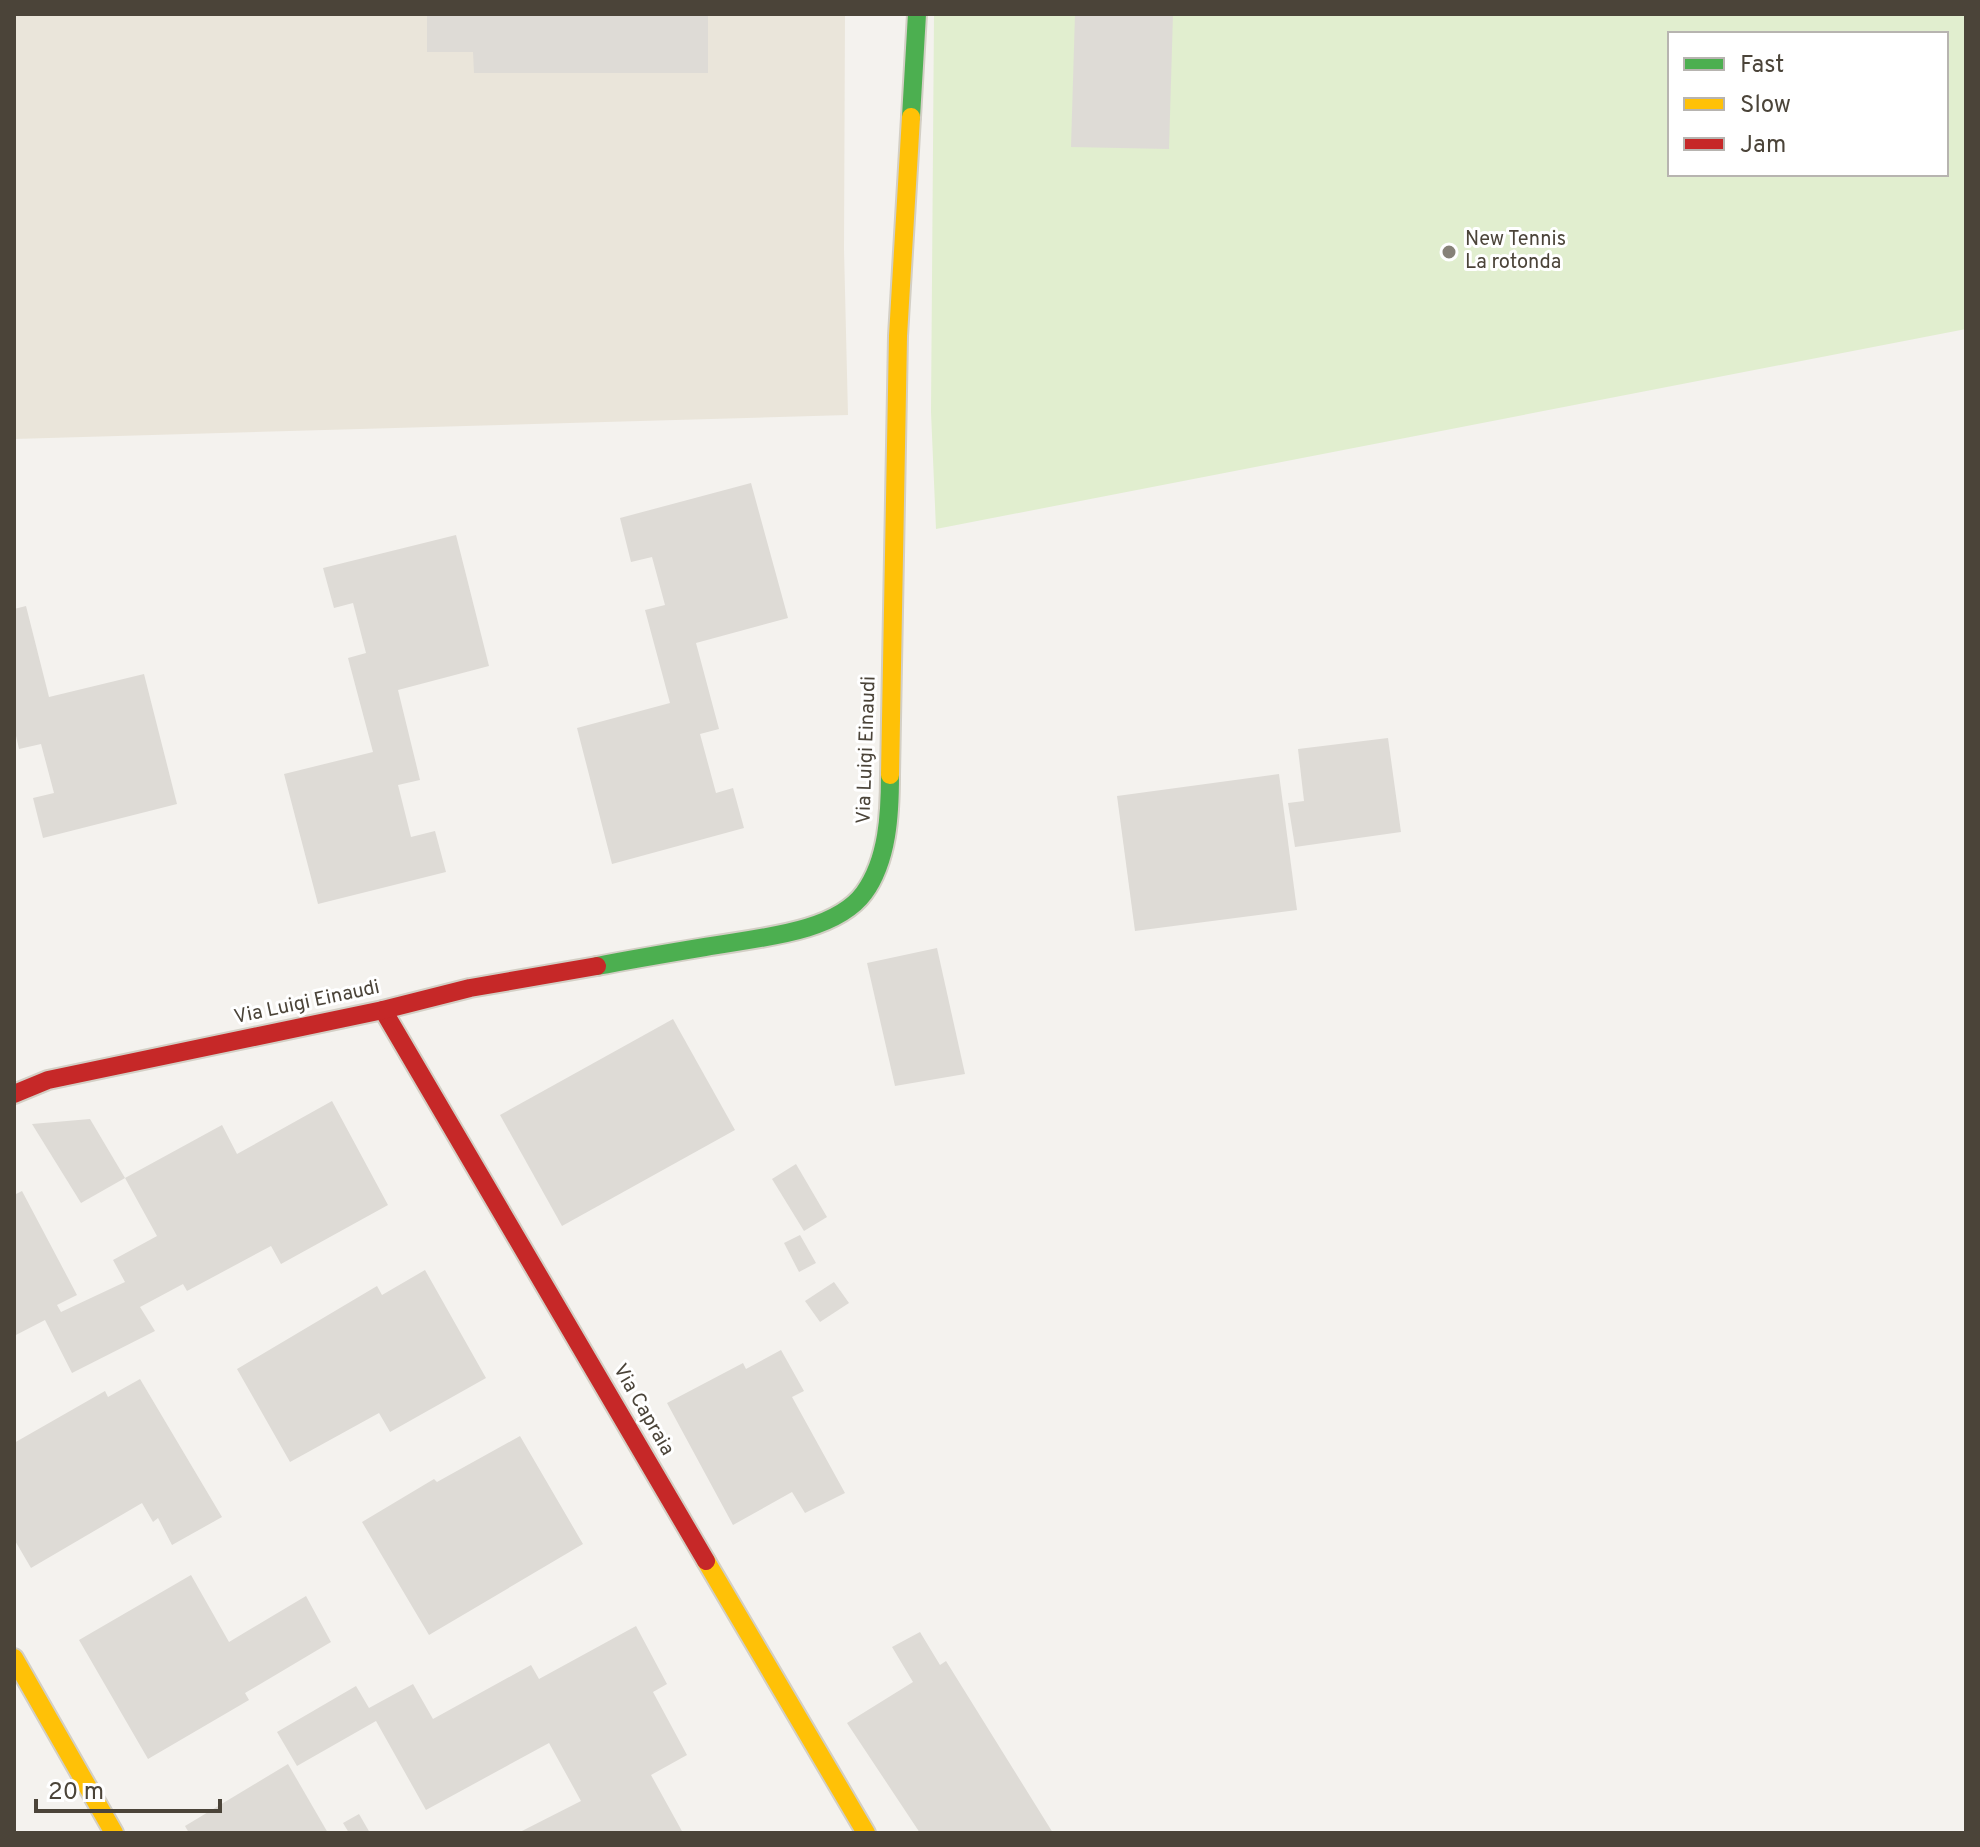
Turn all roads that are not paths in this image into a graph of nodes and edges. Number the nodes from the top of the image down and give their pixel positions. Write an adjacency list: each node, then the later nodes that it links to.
1 (917, 14): 2 (street, Via Luigi Einaudi)
2 (383, 1010): 3 (street, Via Luigi Einaudi); 6 (street, Via Capraia)
3 (14, 1094)
4 (14, 1658): 5 (street)
5 (114, 1833)
6 (866, 1833)

